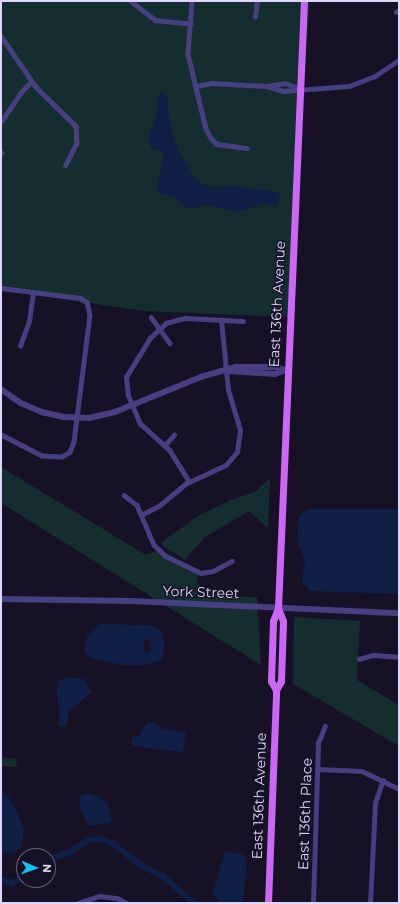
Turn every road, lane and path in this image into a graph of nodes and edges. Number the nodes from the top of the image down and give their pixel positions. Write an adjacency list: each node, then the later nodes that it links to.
1 (131, 1): 6 (street)
2 (192, 1): 6 (street)
3 (257, 1): 5 (street)
4 (304, 1): 12 (main road, East 136th Avenue)
5 (255, 17)
6 (191, 24): 10 (street)
7 (1, 36): 9 (street)
8 (399, 60): 12 (street)
9 (31, 82): 13 (street); 15 (street)
10 (196, 86): 11 (street); 14 (street)
11 (267, 86): 12 (street); 12 (street)
12 (300, 88): 24 (main road, East 136th Avenue)
13 (1, 122)
14 (247, 148)
15 (66, 165)
16 (1, 288): 17 (street)
17 (33, 292): 23 (street); 28 (street)
18 (151, 317): 21 (street)
19 (220, 320): 20 (street); 21 (street); 25 (street)
20 (243, 321)
21 (159, 328): 22 (street); 27 (street)
22 (170, 343)
23 (20, 346)
24 (286, 370): 25 (street); 37 (main road, East 136th Avenue)
25 (226, 371): 27 (street); 32 (street)
26 (1, 389): 28 (street)
27 (132, 406): 28 (street); 31 (street)
28 (77, 418): 29 (street)
29 (1, 435)
30 (174, 435): 31 (street)
31 (164, 446): 32 (street)
32 (189, 482): 34 (street)
33 (124, 495): 34 (street)
34 (143, 514): 35 (street)
35 (232, 561)
36 (1, 599): 37 (street, York Street)
37 (278, 608): 38 (street, York Street); 47 (main road, East 136th Avenue)
38 (399, 613)
39 (399, 657): 40 (street)
40 (359, 658)
41 (325, 726): 42 (street, East 136th Place)
42 (317, 769): 43 (street); 48 (street, East 136th Place)
43 (383, 780): 44 (street); 49 (street)
44 (399, 789)
45 (78, 903): 46 (street)
46 (127, 903)
47 (268, 903)
48 (313, 903)
49 (370, 903)

